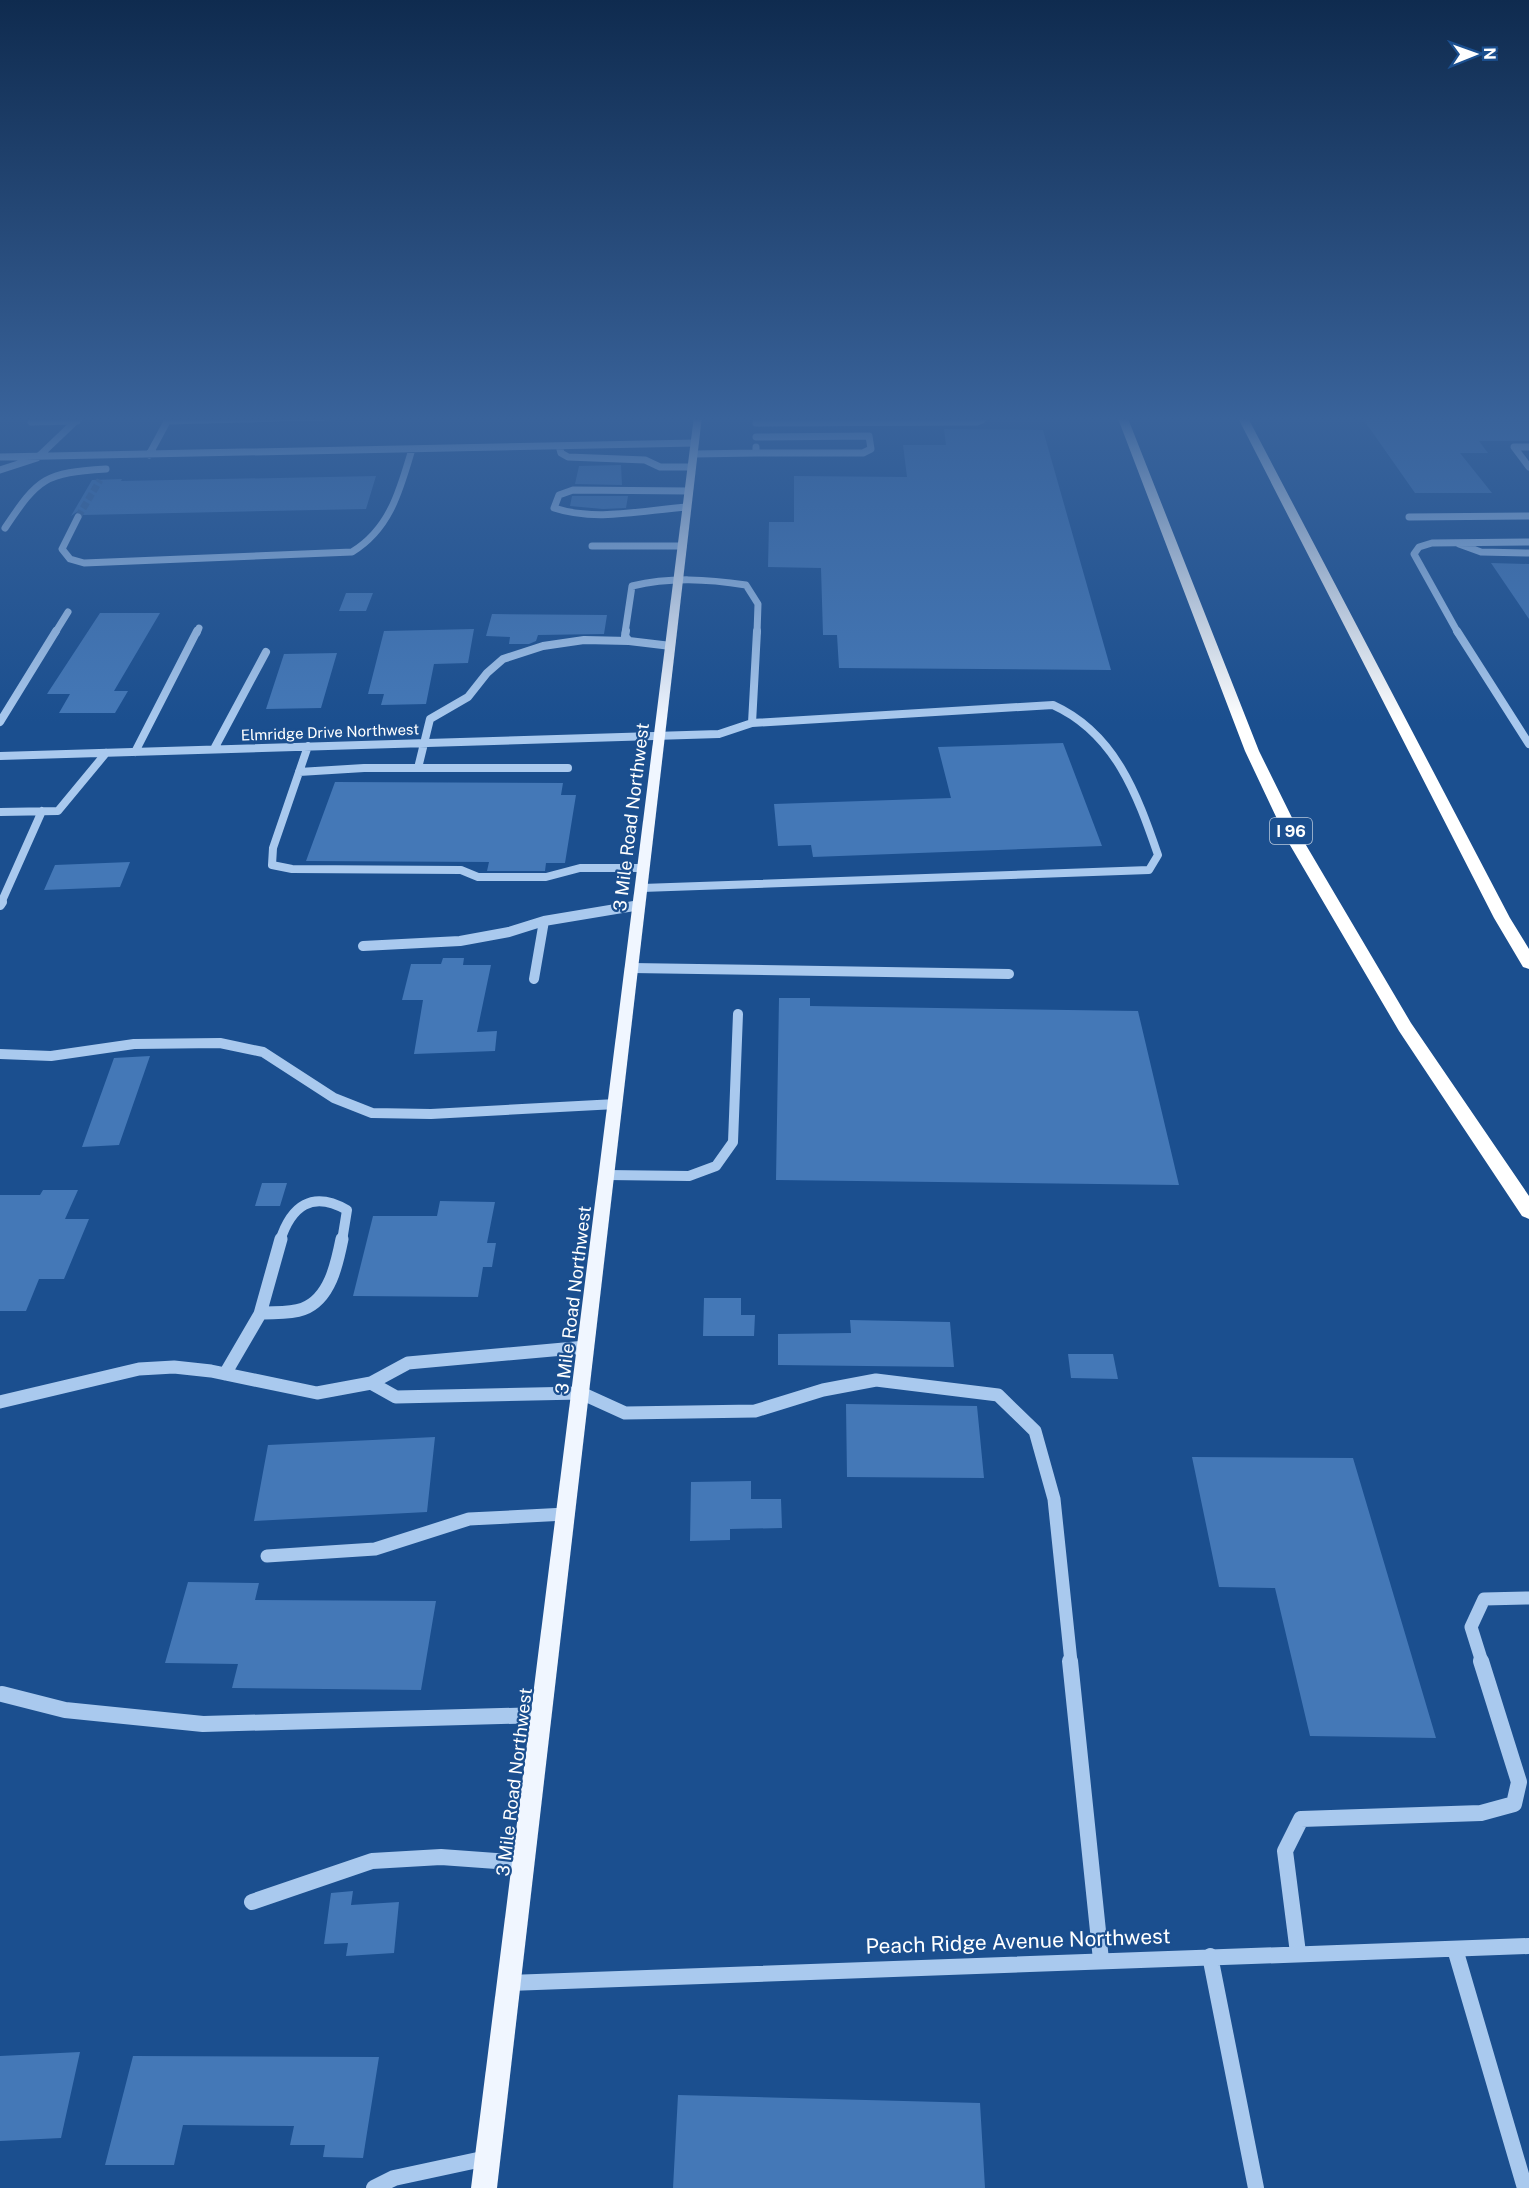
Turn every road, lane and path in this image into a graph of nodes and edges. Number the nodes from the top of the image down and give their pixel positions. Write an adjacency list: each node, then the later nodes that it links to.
1 (12, 518): 7 (street)
2 (77, 518): 3 (street)
3 (388, 518)
4 (686, 518): 11 (main road, 3 Mile Road Northwest)
5 (1162, 518): 48 (highway, I 96)
6 (1295, 518): 40 (highway)
7 (5, 528)
8 (1453, 542): 9 (street); 12 (street); 23 (street)
9 (1529, 542)
10 (592, 546): 11 (street)
11 (683, 546): 13 (main road, 3 Mile Road Northwest)
12 (1529, 553)
13 (679, 580): 16 (street); 17 (main road, 3 Mile Road Northwest); 20 (street)
14 (68, 612): 19 (street)
15 (199, 628): 26 (street)
16 (629, 641): 17 (street); 22 (street)
17 (671, 646): 21 (main road, 3 Mile Road Northwest)
18 (266, 652): 25 (street)
19 (0, 722)
20 (752, 723): 21 (street, Elmridge Drive Northwest); 35 (street, Elmridge Drive Northwest)
21 (661, 735): 22 (street, Elmridge Drive Northwest); 34 (main road, 3 Mile Road Northwest)
22 (426, 742): 24 (street, Elmridge Drive Northwest); 29 (street)
23 (1529, 744)
24 (308, 746): 25 (street, Elmridge Drive Northwest); 31 (street)
25 (214, 749): 26 (street, Elmridge Drive Northwest)
26 (135, 752): 27 (street, Elmridge Drive Northwest)
27 (106, 753): 28 (street, Elmridge Drive Northwest); 32 (street)
28 (0, 756)
29 (418, 768): 30 (street); 31 (street)
30 (568, 768)
31 (299, 772): 34 (street)
32 (42, 811): 33 (street); 36 (street)
33 (0, 812)
34 (645, 868): 35 (main road, 3 Mile Road Northwest)
35 (642, 888): 37 (main road, 3 Mile Road Northwest)
36 (0, 904)
37 (640, 905): 38 (street); 41 (main road, 3 Mile Road Northwest)
38 (544, 921): 39 (street); 43 (street)
39 (363, 946)
40 (1529, 963)
41 (632, 968): 42 (street); 46 (main road, 3 Mile Road Northwest)
42 (1009, 974)
43 (534, 979)
44 (738, 1014): 47 (street)
45 (0, 1054): 46 (street)
46 (616, 1104): 47 (main road, 3 Mile Road Northwest)
47 (607, 1175): 50 (main road, 3 Mile Road Northwest)
48 (1529, 1211)
49 (261, 1312): 49 (street); 51 (street)
50 (586, 1347): 52 (street); 53 (main road, 3 Mile Road Northwest)
51 (225, 1374): 52 (street); 54 (street)
52 (371, 1383): 53 (street)
53 (581, 1393): 55 (main road, 3 Mile Road Northwest); 66 (street)
54 (0, 1402)
55 (566, 1514): 56 (street); 59 (main road, 3 Mile Road Northwest)
56 (267, 1556)
57 (1529, 1598): 64 (street)
58 (2, 1694): 59 (street)
59 (542, 1715): 60 (main road, 3 Mile Road Northwest)
60 (524, 1863): 61 (street); 67 (main road, 3 Mile Road Northwest)
61 (252, 1902)
62 (1529, 1946): 63 (street, Peach Ridge Avenue Northwest)
63 (1455, 1949): 64 (street, Peach Ridge Avenue Northwest); 72 (street)
64 (1298, 1953): 65 (street, Peach Ridge Avenue Northwest)
65 (1210, 1956): 66 (street, Peach Ridge Avenue Northwest); 71 (street)
66 (1101, 1960): 67 (street, Peach Ridge Avenue Northwest)
67 (509, 1983): 68 (main road, 3 Mile Road Northwest)
68 (488, 2158): 69 (street); 70 (main road, 3 Mile Road Northwest)
69 (374, 2188)
70 (484, 2188)
71 (1256, 2188)
72 (1526, 2188)

